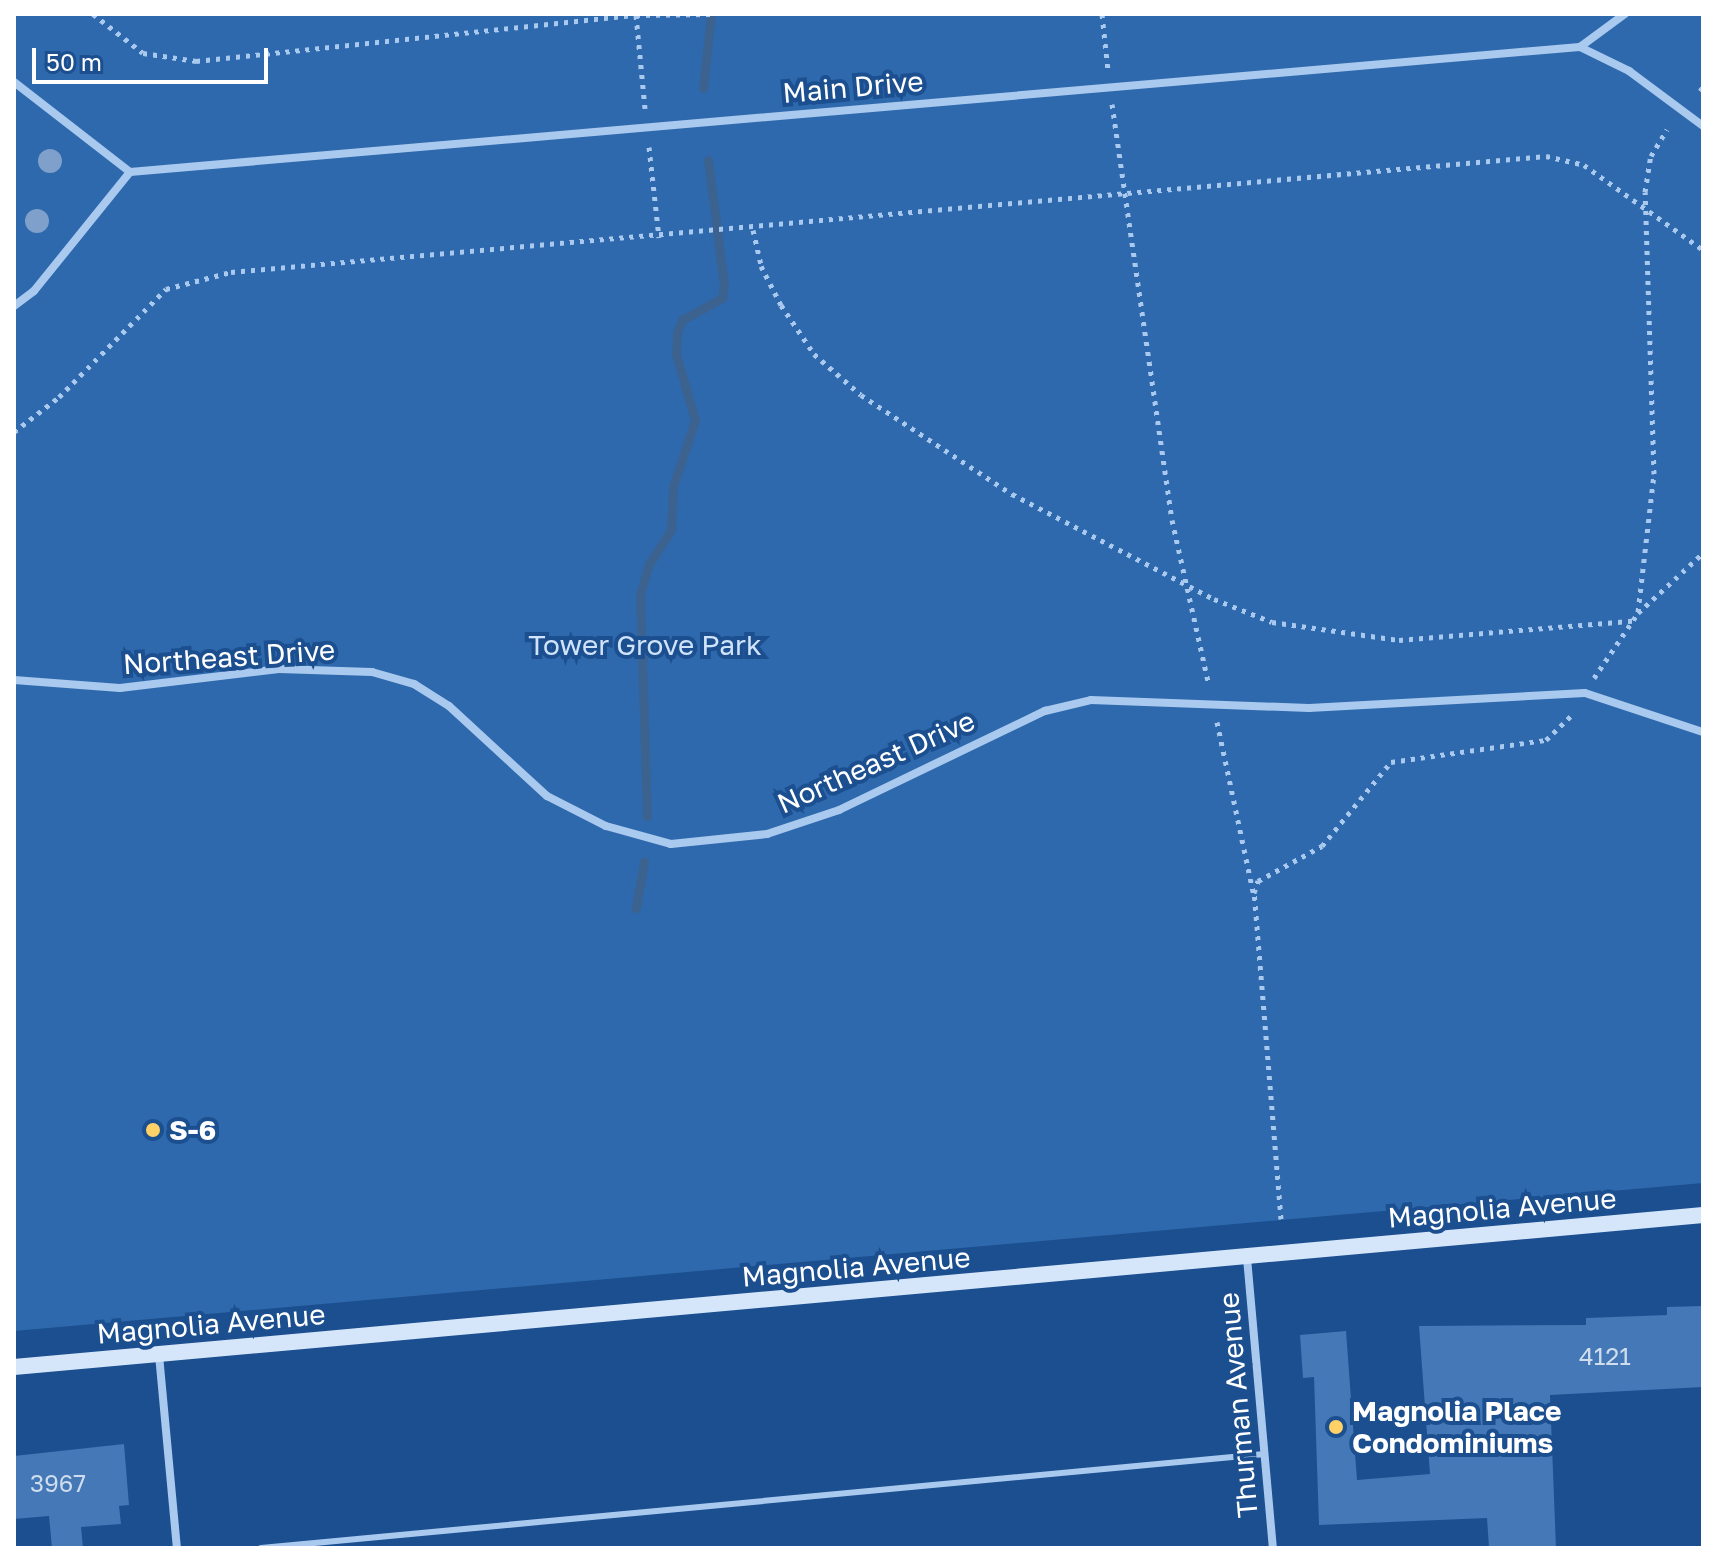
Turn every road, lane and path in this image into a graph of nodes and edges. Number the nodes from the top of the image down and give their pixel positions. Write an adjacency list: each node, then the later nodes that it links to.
1 (93, 14): 5 (path)
2 (716, 14): 5 (path)
3 (1102, 14): 8 (path)
4 (1625, 14): 6 (street)
5 (697, 16)
6 (1580, 47): 8 (street, Main Drive); 9 (street)
7 (14, 82): 11 (street)
8 (1109, 87): 11 (street, Main Drive); 12 (path)
9 (1703, 126)
10 (1667, 129): 13 (path)
11 (130, 172): 16 (street)
12 (1124, 192): 13 (path); 14 (path); 19 (path)
13 (1646, 213): 15 (path); 20 (path)
14 (753, 230): 17 (path); 19 (path)
15 (1703, 250)
16 (14, 306)
17 (14, 432)
18 (1703, 553): 20 (path)
19 (1185, 586): 21 (path); 24 (path)
20 (1638, 613): 21 (path)
21 (1632, 621): 23 (path)
22 (14, 680): 24 (street, Northeast Drive)
23 (1585, 693): 24 (street, Northeast Drive); 25 (street, Northeast Drive); 26 (path)
24 (1213, 702): 26 (path)
25 (1703, 732)
26 (1254, 893): 28 (path)
27 (1703, 1215): 29 (street, Magnolia Avenue)
28 (1281, 1219)
29 (1247, 1258): 30 (street, Magnolia Avenue); 32 (street, Thurman Avenue)
30 (159, 1355): 31 (street, Magnolia Avenue); 33 (street)
31 (14, 1367)
32 (1265, 1454): 34 (lane); 35 (street, Thurman Avenue)
33 (177, 1548)
34 (261, 1548)
35 (1273, 1548)

